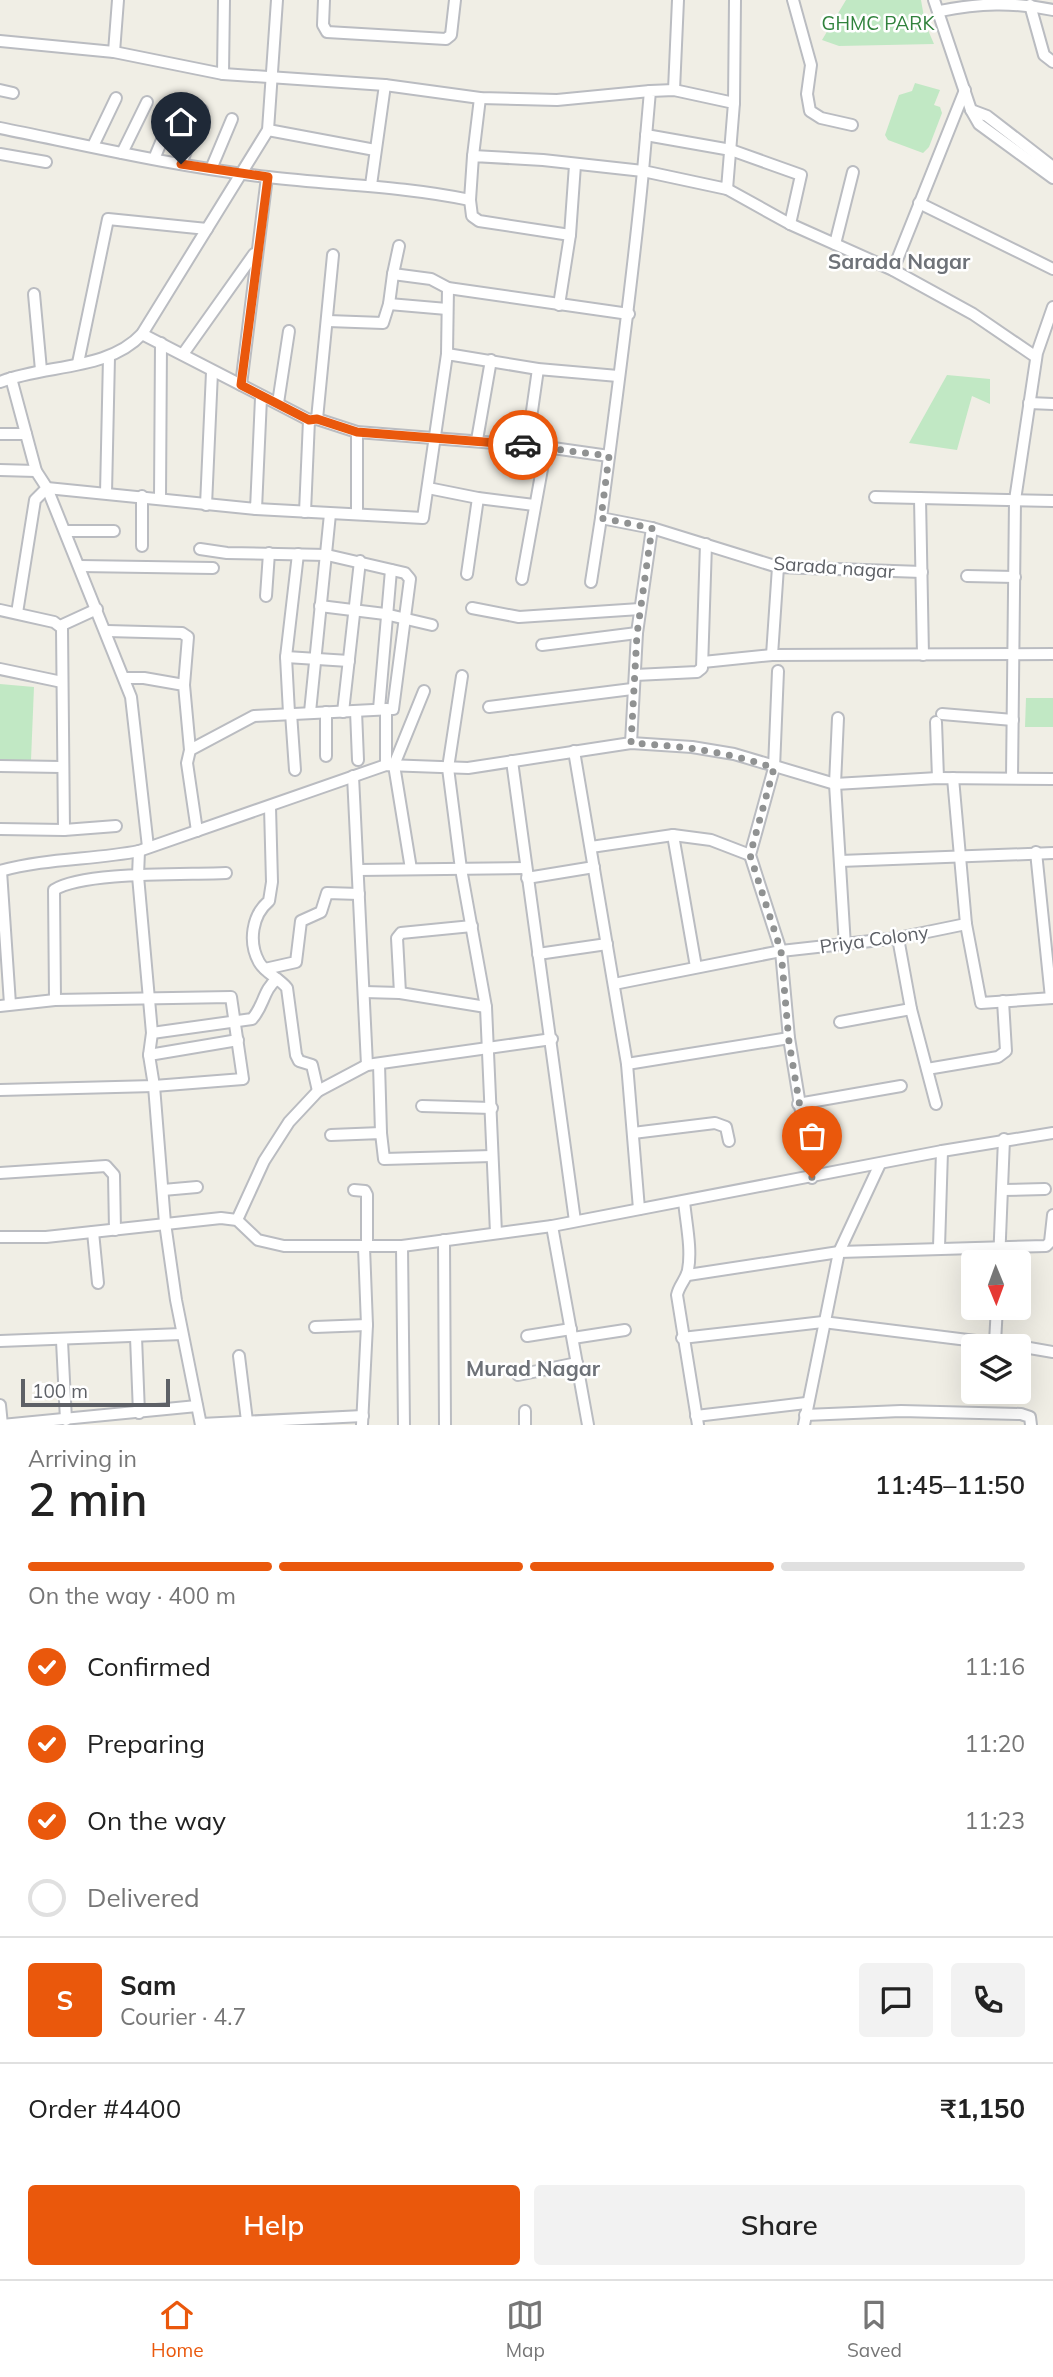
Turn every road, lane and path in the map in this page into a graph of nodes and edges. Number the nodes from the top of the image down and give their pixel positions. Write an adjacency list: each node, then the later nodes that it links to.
1 (118, 0): 15 (street)
2 (224, 0): 17 (street)
3 (277, 0): 18 (street)
4 (324, 0): 5 (street)
5 (455, 0)
6 (678, 0): 21 (street)
7 (735, 0): 28 (street)
8 (793, 0): 32 (street)
9 (934, 0): 13 (street)
10 (982, 1): 11 (street); 13 (street)
11 (1030, 5): 12 (street); 16 (street)
12 (1051, 6)
13 (940, 12): 22 (street)
14 (0, 41): 15 (street)
15 (114, 52): 17 (street)
16 (1053, 62)
17 (223, 74): 18 (street)
18 (273, 79): 19 (street); 34 (street)
19 (385, 85): 26 (street); 37 (street)
20 (0, 90): 24 (street)
21 (674, 90): 23 (street); 28 (street)
22 (965, 90): 46 (street); 55 (street)
23 (650, 91): 26 (street); 35 (street)
24 (13, 93)
25 (116, 98): 36 (street)
26 (480, 98): 41 (street)
27 (148, 102): 39 (street)
28 (734, 103): 38 (street)
29 (175, 109): 42 (street)
30 (202, 110): 44 (street)
31 (232, 118): 47 (street)
32 (852, 125)
33 (0, 128): 36 (street)
34 (268, 130): 37 (street); 50 (street)
35 (646, 135): 38 (street); 48 (street)
36 (93, 146): 39 (street)
37 (375, 150): 52 (street)
38 (731, 150): 53 (street); 56 (street)
39 (122, 153): 42 (street)
40 (0, 154): 43 (street)
41 (473, 156): 45 (street); 54 (street)
42 (153, 159): 44 (street)
43 (46, 162)
44 (181, 164): 47 (street)
45 (575, 165): 48 (street); 58 (street)
46 (1052, 168)
47 (211, 169): 50 (street)
48 (643, 171): 53 (street); 72 (street)
49 (853, 172): 59 (street)
50 (243, 173): 51 (street); 57 (street)
51 (268, 177): 52 (street); 61 (street)
52 (371, 185): 54 (street)
53 (727, 189): 56 (street)
54 (470, 200): 58 (street)
55 (919, 203): 63 (street); 64 (street)
56 (790, 224): 59 (street)
57 (207, 229): 75 (street); 82 (street)
58 (570, 235): 69 (street)
59 (835, 244): 64 (street)
60 (399, 246): 65 (street)
61 (256, 251): 78 (street); 88 (street)
62 (332, 255): 73 (street)
63 (1053, 269)
64 (893, 270): 80 (street)
65 (393, 274): 66 (street); 68 (street)
66 (448, 288): 69 (street); 71 (street)
67 (34, 294): 84 (street)
68 (389, 304): 71 (street); 73 (street)
69 (559, 305): 72 (street)
70 (1053, 307): 80 (street)
71 (447, 309): 77 (street)
72 (629, 314): 86 (street)
73 (328, 321): 93 (street)
74 (289, 331): 90 (street)
75 (142, 334): 76 (street); 79 (street)
76 (161, 343): 78 (street); 109 (street)
77 (447, 354): 81 (street); 97 (street)
78 (183, 355): 85 (street)
79 (108, 357): 82 (street); 106 (street)
80 (1036, 357): 91 (street)
81 (491, 360): 83 (street); 98 (street)
82 (78, 363): 84 (street)
83 (538, 369): 86 (street); 99 (street)
84 (40, 370): 87 (street)
85 (212, 372): 88 (street); 114 (street)
86 (618, 376): 101 (street)
87 (6, 380): 96 (street)
88 (241, 385): 89 (street)
89 (261, 398): 90 (street); 116 (street)
90 (278, 403): 93 (street)
91 (1029, 403): 92 (street); 112 (street)
92 (1053, 404)
93 (313, 420): 94 (street); 117 (street)
94 (357, 432): 97 (street); 119 (street)
95 (0, 434): 96 (street)
96 (26, 434): 103 (street)
97 (434, 438): 98 (street); 105 (street)
98 (477, 440): 99 (street)
99 (527, 446): 100 (street)
100 (546, 447): 101 (street); 115 (street)
101 (609, 456): 120 (street)
102 (0, 470): 103 (street)
103 (36, 471): 104 (street)
104 (47, 488): 106 (street); 122 (street); 148 (street)
105 (428, 488): 110 (street); 119 (street)
106 (106, 492): 107 (street)
107 (142, 496): 109 (street); 125 (street)
108 (876, 496): 111 (street)
109 (160, 498): 114 (street)
110 (478, 498): 115 (street); 136 (street)
111 (920, 498): 112 (street); 135 (street)
112 (1015, 499): 113 (street); 138 (street)
113 (1053, 501)
114 (206, 505): 116 (street)
115 (534, 505): 139 (street)
116 (256, 509): 117 (street)
117 (305, 512): 118 (street)
118 (330, 514): 119 (street); 129 (street)
119 (357, 514)
120 (601, 518): 121 (street, Sarada nagar); 140 (street)
121 (652, 528): 124 (street, Sarada nagar); 146 (street)
122 (65, 531): 123 (street); 131 (street)
123 (114, 531)
124 (706, 544): 132 (street, Sarada nagar); 163 (street)
125 (142, 546)
126 (200, 549): 127 (street)
127 (269, 553): 128 (street); 141 (street)
128 (298, 554): 129 (street); 160 (street)
129 (327, 555): 130 (street); 142 (street)
130 (360, 561): 134 (street); 145 (street)
131 (79, 566): 133 (street); 144 (street)
132 (778, 567): 135 (street, Sarada nagar); 157 (street)
133 (213, 568)
134 (391, 570): 149 (street); 150 (street)
135 (922, 572): 158 (street)
136 (467, 575)
137 (967, 576): 138 (street)
138 (1014, 577): 159 (street)
139 (522, 579)
140 (591, 582)
141 (266, 596)
142 (320, 606): 145 (street); 161 (street)
143 (472, 608): 146 (street)
144 (97, 609): 152 (street); 153 (street)
145 (354, 609): 149 (street); 162 (street)
146 (640, 609): 154 (street)
147 (0, 610): 148 (street)
148 (17, 613): 152 (street)
149 (385, 614): 150 (street); 174 (street)
150 (404, 619): 151 (street); 174 (street)
151 (432, 625)
152 (60, 626): 169 (street)
153 (107, 631): 168 (street); 170 (street)
154 (637, 634): 155 (street); 166 (street)
155 (542, 645)
156 (1053, 654): 159 (street)
157 (772, 655): 158 (street); 163 (street)
158 (923, 655): 159 (street)
159 (1015, 655): 181 (street)
160 (286, 657): 161 (street); 179 (street)
161 (313, 659): 162 (street); 176 (street)
162 (349, 661): 178 (street)
163 (703, 662): 166 (street)
164 (0, 669): 169 (street)
165 (778, 671): 192 (street)
166 (635, 675): 171 (street)
167 (462, 676): 191 (street)
168 (124, 678): 170 (street); 207 (street)
169 (62, 682): 190 (street)
170 (184, 685): 183 (street)
171 (632, 689): 173 (street); 182 (street)
172 (424, 691): 188 (street)
173 (489, 707)
174 (383, 709): 175 (street); 188 (street)
175 (356, 711): 178 (street); 186 (street)
176 (310, 712): 177 (street); 179 (street)
177 (326, 712): 178 (street); 185 (street)
178 (343, 712)
179 (290, 713): 183 (street); 193 (street)
180 (838, 718): 199 (street)
181 (1013, 720): 196 (street); 197 (street)
182 (631, 743): 184 (street); 192 (street)
183 (190, 750): 204 (street)
184 (574, 751): 187 (street); 206 (street)
185 (326, 756)
186 (358, 760)
187 (512, 761): 191 (street); 219 (street)
188 (390, 765): 191 (street); 194 (street); 214 (street)
189 (0, 766): 190 (street)
190 (61, 767): 203 (street)
191 (448, 768): 215 (street)
192 (774, 768): 199 (street); 211 (street)
193 (295, 771)
194 (353, 776): 200 (street); 216 (street)
195 (953, 778): 196 (street); 197 (street); 210 (street)
196 (1012, 778): 198 (street)
197 (938, 779): 199 (street)
198 (1053, 779)
199 (835, 784): 212 (street)
200 (270, 807): 204 (street); 230 (street)
201 (116, 826): 203 (street)
202 (0, 829): 203 (street)
203 (64, 830)
204 (197, 831): 207 (street)
205 (673, 835): 206 (street); 211 (street); 229 (street)
206 (591, 847): 213 (street)
207 (144, 849): 217 (street); 220 (street)
208 (1036, 852): 209 (street); 210 (street); 235 (street)
209 (1053, 853)
210 (961, 854): 212 (street); 222 (street)
211 (750, 855): 227 (street)
212 (840, 861): 226 (street)
213 (594, 867): 219 (street); 225 (street)
214 (411, 869): 215 (street); 216 (street)
215 (461, 869): 219 (street); 223 (street)
216 (358, 870): 221 (street)
217 (1, 871): 239 (street)
218 (226, 873): 220 (street)
219 (527, 873): 228 (street)
220 (138, 876): 236 (street); 237 (street)
221 (359, 894): 230 (street); 233 (street)
222 (966, 924): 224 (street, Priya Colony); 238 (street)
223 (472, 926): 234 (street); 240 (street)
224 (898, 938): 226 (street, Priya Colony); 241 (street)
225 (607, 944): 228 (street); 232 (street)
226 (845, 946): 227 (street, Priya Colony)
227 (781, 951): 229 (street, Priya Colony); 245 (street)
228 (537, 954): 246 (street)
229 (696, 967): 232 (street, Priya Colony)
230 (265, 969): 231 (street)
231 (277, 979): 242 (street); 256 (street)
232 (614, 984): 250 (street)
233 (364, 992): 234 (street); 251 (street)
234 (400, 993): 240 (street)
235 (1052, 998): 238 (street)
236 (55, 1000): 237 (street); 239 (street)
237 (149, 1001): 242 (street); 244 (street)
238 (1003, 1002): 252 (street)
239 (5, 1005)
240 (486, 1007): 248 (street)
241 (911, 1010): 243 (street); 252 (street)
242 (234, 1021): 244 (street); 247 (street)
243 (840, 1022)
244 (152, 1033): 249 (street)
245 (789, 1038): 250 (street); 257 (street)
246 (552, 1039): 248 (street); 281 (street)
247 (238, 1040): 249 (street); 253 (street)
248 (490, 1047): 251 (street); 260 (street)
249 (149, 1055): 253 (street)
250 (626, 1064): 262 (street)
251 (373, 1065): 256 (street); 261 (street)
252 (928, 1069): 258 (street)
253 (154, 1086): 255 (street); 274 (street)
254 (901, 1086): 257 (street)
255 (0, 1090)
256 (318, 1091): 280 (street)
257 (798, 1104): 271 (street)
258 (936, 1104)
259 (422, 1106): 260 (street)
260 (492, 1108): 268 (street)
261 (382, 1133): 264 (street); 268 (street)
262 (633, 1133): 266 (street); 278 (street)
263 (1053, 1133): 265 (street)
264 (331, 1135)
265 (1004, 1139): 267 (street); 276 (street)
266 (729, 1141)
267 (942, 1151): 269 (street); 292 (street)
268 (492, 1156): 286 (street)
269 (880, 1164): 271 (street); 294 (street)
270 (0, 1173): 284 (street)
271 (812, 1178): 277 (street)
272 (197, 1187): 274 (street)
273 (1045, 1189): 276 (street)
274 (163, 1190): 282 (street)
275 (354, 1190): 290 (street)
276 (1002, 1190): 289 (street)
277 (684, 1202): 278 (street); 295 (street)
278 (639, 1209): 281 (street)
279 (1053, 1215): 289 (street)
280 (237, 1220): 282 (street); 290 (street)
281 (575, 1221): 283 (street)
282 (165, 1223): 284 (street); 301 (street)
283 (552, 1226): 286 (street); 302 (street)
284 (115, 1230): 285 (street)
285 (93, 1232): 287 (street); 296 (street)
286 (496, 1233): 288 (street)
287 (0, 1237)
288 (444, 1240): 291 (street); 327 (street)
289 (999, 1245): 292 (street); 293 (street)
290 (366, 1246): 291 (street); 298 (street)
291 (402, 1246): 326 (street)
292 (939, 1247): 294 (street)
293 (999, 1250)
294 (838, 1252): 295 (street); 297 (street)
295 (688, 1275): 305 (street)
296 (98, 1283)
297 (822, 1322): 305 (street); 306 (street); 319 (street)
298 (367, 1325): 299 (street); 323 (street)
299 (315, 1327)
300 (625, 1330): 302 (street)
301 (182, 1334): 303 (street); 315 (street)
302 (572, 1334): 304 (street); 312 (street)
303 (136, 1336): 308 (street); 318 (street)
304 (527, 1336)
305 (682, 1338): 321 (street)
306 (961, 1338)
307 (0, 1341): 308 (street)
308 (62, 1341): 320 (street)
309 (1031, 1348): 310 (street)
310 (1053, 1352)
311 (239, 1356): 322 (street)
312 (577, 1363): 313 (street); 329 (street)
313 (518, 1375)
314 (0, 1405): 325 (street)
315 (197, 1406): 318 (street); 324 (street)
316 (525, 1411): 328 (street)
317 (957, 1412): 319 (street); 330 (street); 331 (street)
318 (139, 1413): 320 (street)
319 (805, 1414): 321 (street)
320 (66, 1420): 325 (street)
321 (697, 1420)
322 (247, 1421): 323 (street); 324 (street)
323 (362, 1421)
324 (201, 1424)
325 (2, 1425)
326 (404, 1425)
327 (445, 1425)
328 (525, 1425)
329 (588, 1425)
330 (955, 1425)
331 (1031, 1425)

